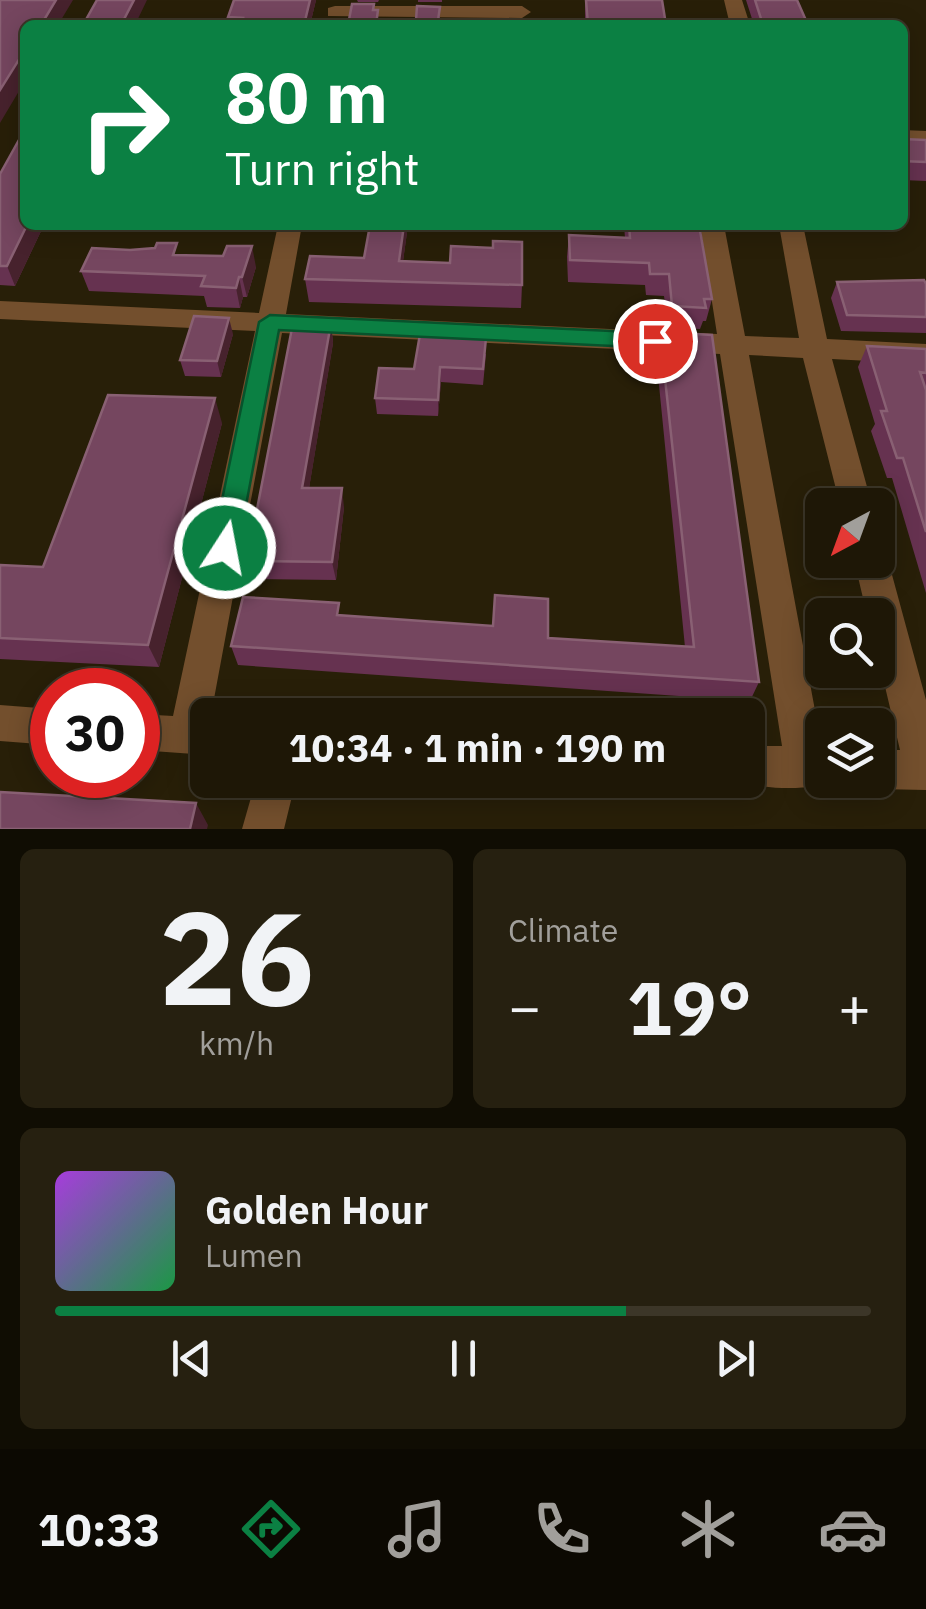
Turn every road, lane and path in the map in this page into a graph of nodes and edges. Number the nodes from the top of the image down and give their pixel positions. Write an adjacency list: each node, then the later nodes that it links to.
1 (335, 12): 2 (street)
2 (522, 12)
3 (289, 230): 7 (street)
4 (713, 230): 8 (street)
5 (792, 230): 9 (street)
6 (0, 310): 7 (street)
7 (270, 322): 8 (street); 13 (street)
8 (732, 344): 9 (street); 14 (street)
9 (816, 348): 10 (street); 11 (street)
10 (926, 354)
11 (852, 488)
12 (875, 578): 22 (street)
13 (205, 698)
14 (805, 721)
15 (0, 723): 16 (street)
16 (30, 725)
17 (160, 734): 18 (street)
18 (190, 736)
19 (765, 766): 20 (street)
20 (805, 767)
21 (895, 769): 22 (street)
22 (926, 770)
23 (271, 798): 24 (street)
24 (263, 829)

